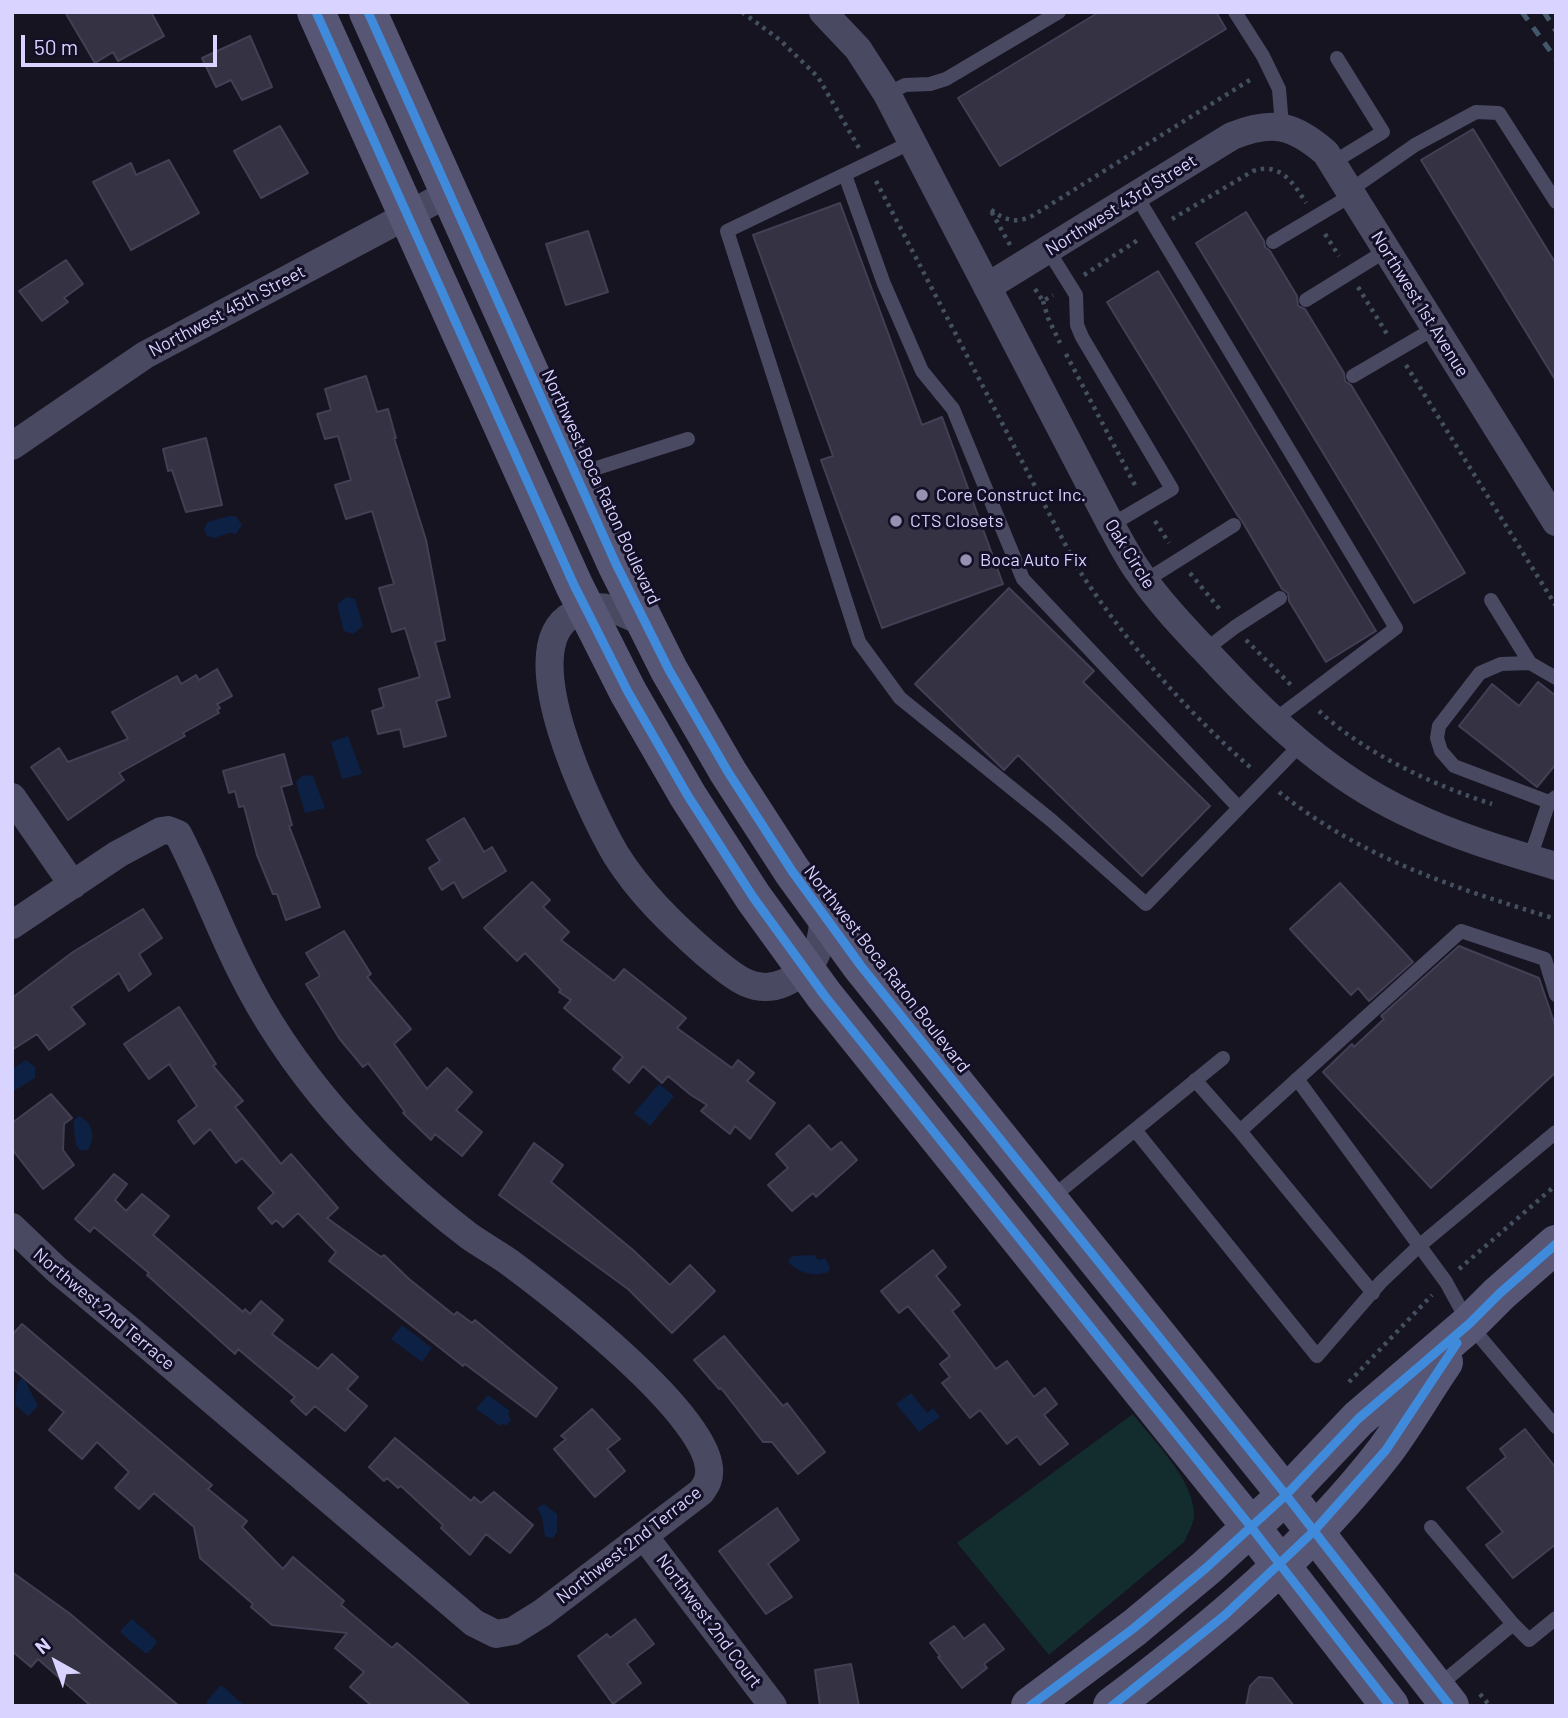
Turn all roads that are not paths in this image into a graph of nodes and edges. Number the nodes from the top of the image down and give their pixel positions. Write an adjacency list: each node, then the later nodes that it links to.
1 (316, 12): 16 (street)
2 (369, 12): 12 (street, Northwest Boca Raton Boulevard)
3 (823, 12): 7 (street, Oak Circle)
4 (1059, 12): 7 (lane)
5 (1235, 12): 8 (lane)
6 (1337, 58): 10 (lane)
7 (887, 94): 9 (street, Oak Circle)
8 (1269, 126): 10 (street, Northwest 1st Avenue); 14 (street, Northwest 43rd Street)
9 (912, 142): 11 (lane); 20 (street, Oak Circle)
10 (1332, 163): 13 (street, Northwest 1st Avenue)
11 (845, 175): 42 (lane); 42 (lane)
12 (451, 192): 16 (street, Northwest 45th Street); 26 (street, Northwest Boca Raton Boulevard)
13 (1351, 193): 15 (lane); 17 (lane); 19 (street, Northwest 1st Avenue)
14 (1136, 195): 18 (street, Northwest 43rd Street); 38 (lane)
15 (1556, 202)
16 (407, 216): 25 (street, Northwest 45th Street); 33 (street)
17 (1273, 242)
18 (1048, 250): 20 (street, Northwest 43rd Street); 28 (lane)
19 (1387, 250): 21 (lane); 22 (street, Northwest 1st Avenue)
20 (987, 287): 28 (street, Oak Circle)
21 (1306, 300)
22 (1435, 328): 23 (lane); 27 (street, Northwest 1st Avenue)
23 (1353, 376)
24 (688, 439): 26 (lane)
25 (12, 446)
26 (576, 474): 34 (street, Northwest Boca Raton Boulevard)
27 (1556, 522)
28 (1111, 525): 30 (street, Oak Circle)
29 (1234, 525): 30 (lane)
30 (1145, 580): 35 (street, Oak Circle)
31 (1280, 597): 35 (lane)
32 (1491, 600): 36 (lane)
33 (586, 608): 34 (street); 47 (street); 47 (street)
34 (646, 624): 45 (street, Northwest Boca Raton Boulevard)
35 (1205, 650): 38 (street, Oak Circle)
36 (1530, 663): 37 (lane); 41 (lane)
37 (1556, 678)
38 (1273, 721): 39 (street, Oak Circle)
39 (1300, 745): 42 (lane); 43 (street, Oak Circle)
40 (12, 797): 44 (street)
41 (1553, 800): 43 (lane)
42 (1239, 808)
43 (1543, 862)
44 (73, 885): 46 (street); 66 (street, Northwest 2nd Terrace)
45 (824, 915): 47 (street); 55 (street, Northwest Boca Raton Boulevard)
46 (12, 925)
47 (806, 971): 63 (street)
48 (1556, 995): 50 (lane)
49 (1223, 1058): 51 (lane)
50 (1297, 1079): 53 (lane); 58 (lane)
51 (1195, 1080): 52 (lane); 53 (lane)
52 (1135, 1130): 55 (lane); 59 (lane)
53 (1240, 1131): 59 (lane)
54 (1556, 1132): 58 (lane)
55 (1049, 1200): 62 (street, Northwest Boca Raton Boulevard)
56 (12, 1227): 66 (street, Northwest 2nd Terrace)
57 (1555, 1245): 60 (street)
58 (1419, 1246): 59 (lane); 60 (lane)
59 (1373, 1293)
60 (1469, 1324): 61 (lane); 62 (street); 65 (street)
61 (1556, 1427)
62 (1286, 1495): 63 (street); 65 (street, Northwest Boca Raton Boulevard)
63 (1251, 1527): 67 (street); 72 (street)
64 (1431, 1527): 69 (lane)
65 (1314, 1531): 67 (street); 70 (street, Northwest Boca Raton Boulevard)
66 (644, 1536): 71 (street, Northwest 2nd Court)
67 (1280, 1566): 73 (street); 74 (street)
68 (1556, 1618): 69 (lane)
69 (1513, 1624): 70 (lane)
70 (1443, 1697)
71 (773, 1706)
72 (1030, 1706)
73 (1112, 1706)
74 (1390, 1706)

